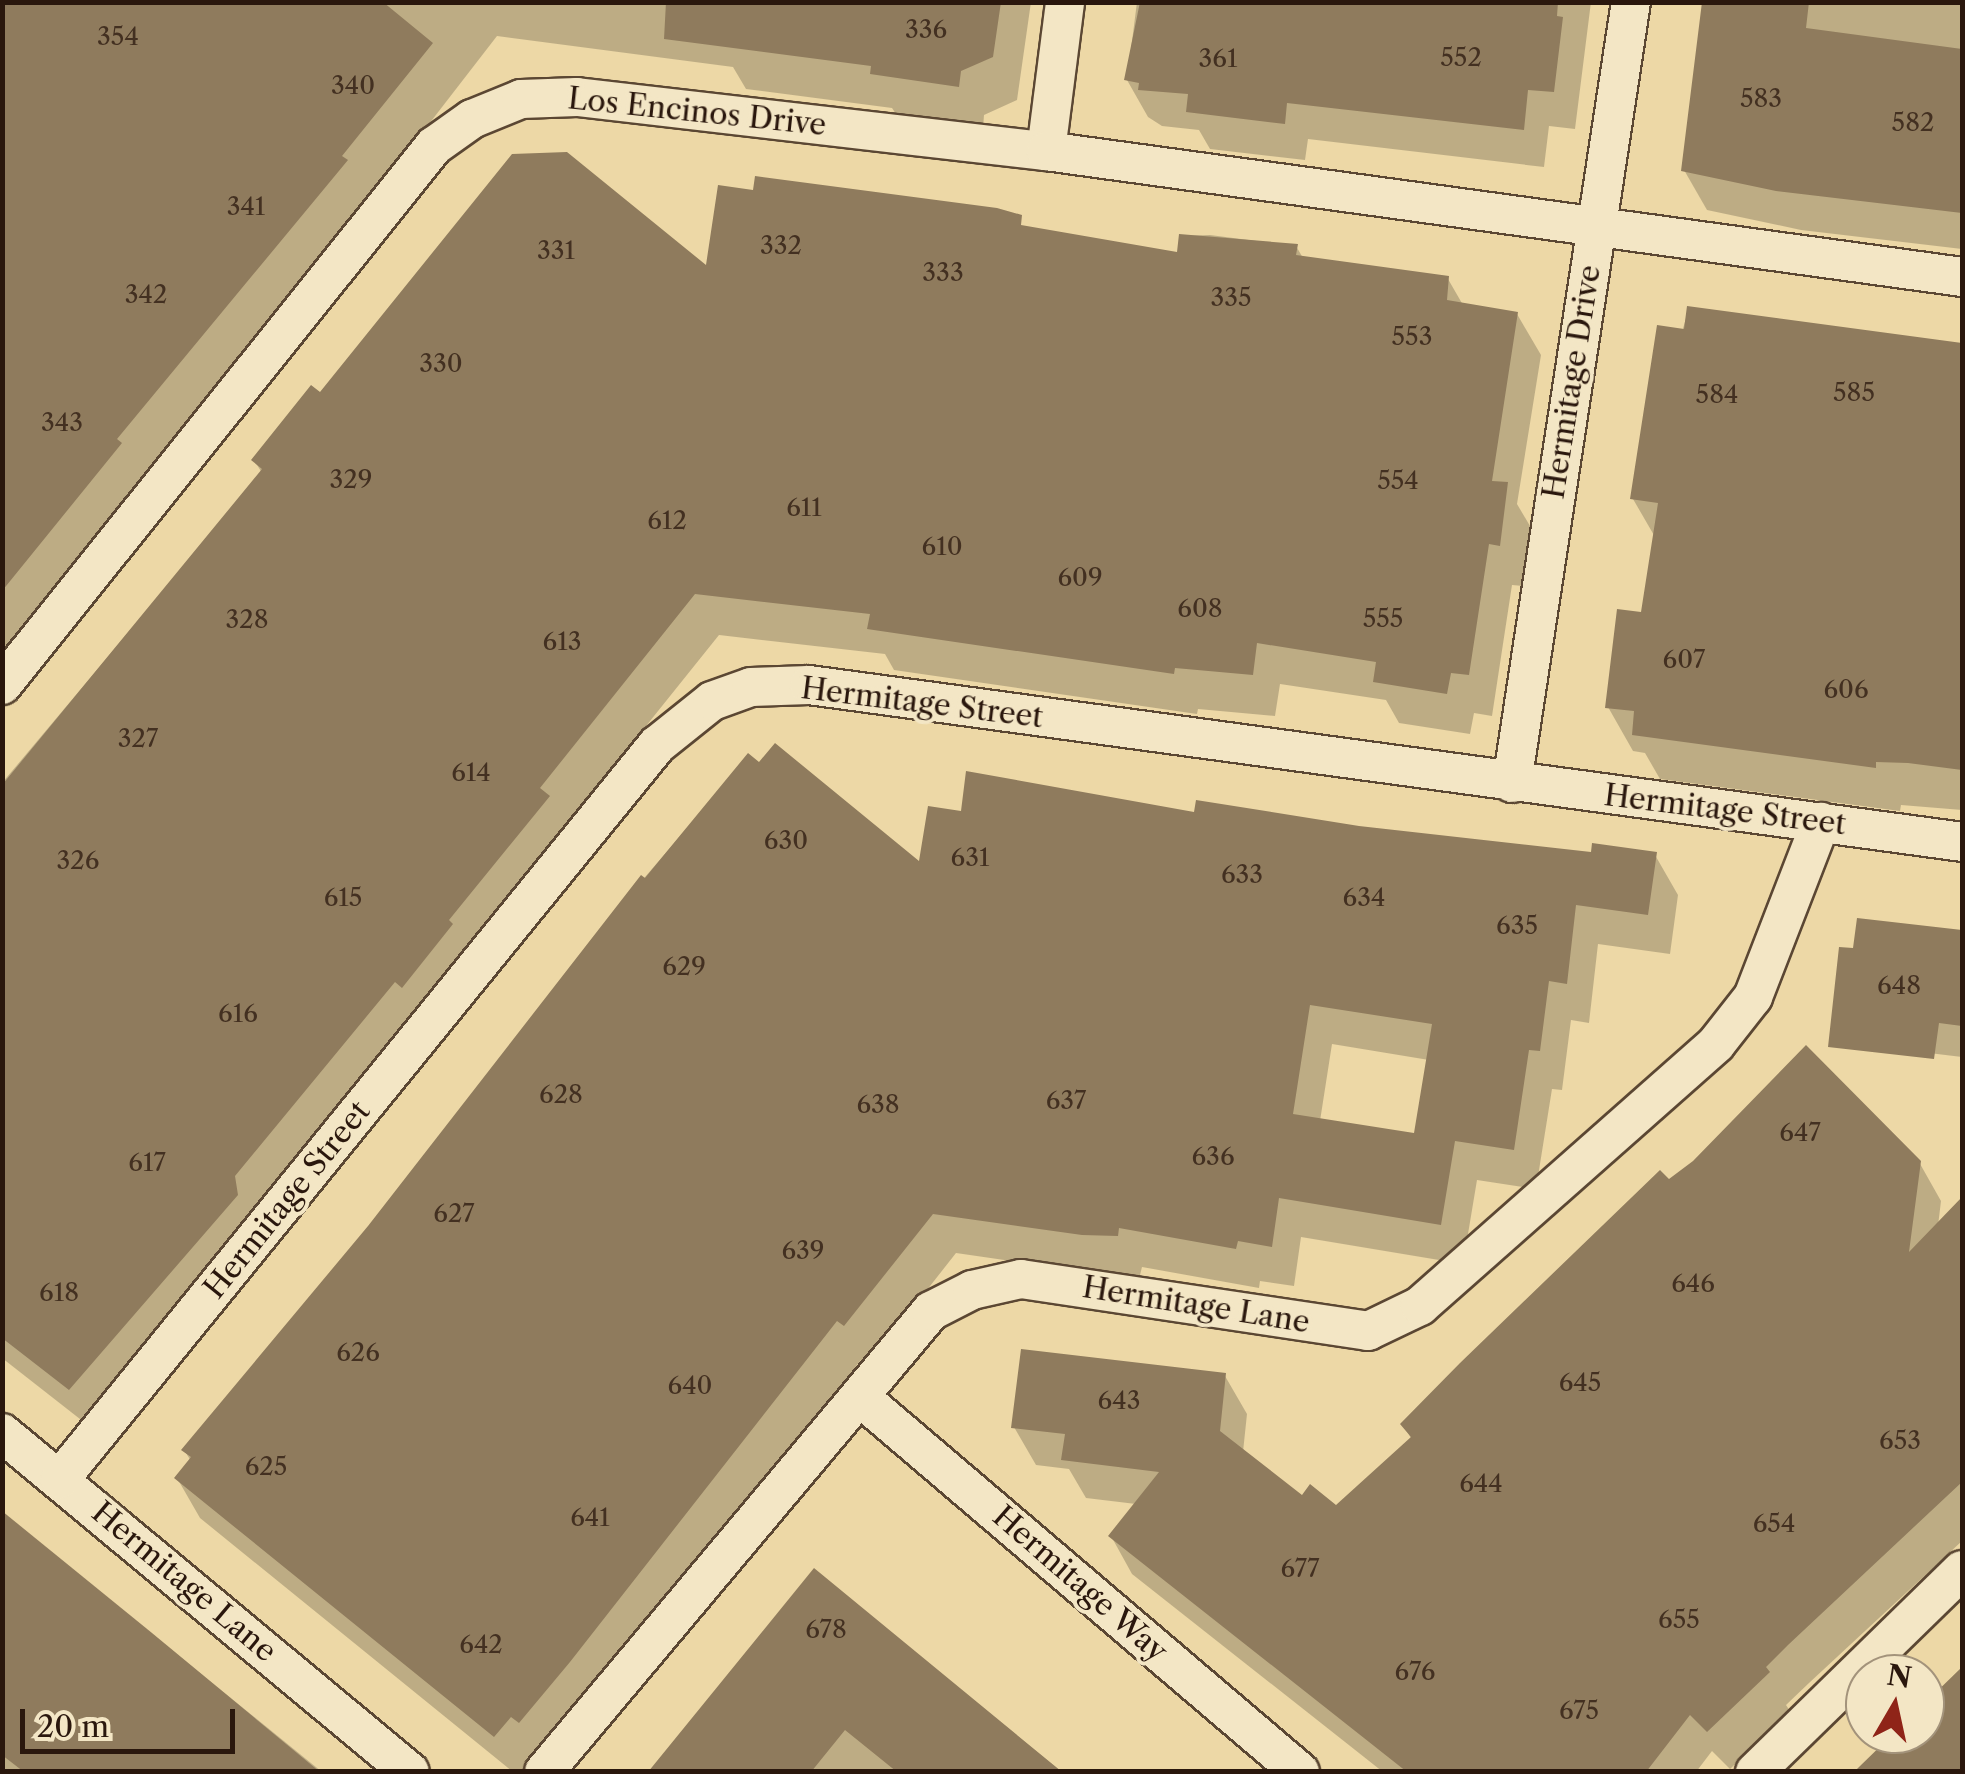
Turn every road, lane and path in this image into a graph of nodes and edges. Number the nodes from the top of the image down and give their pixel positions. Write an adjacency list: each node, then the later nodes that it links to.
1 (1065, 2): 3 (lane)
2 (1630, 2): 4 (lane)
3 (1046, 150): 4 (lane, Los Encinos Drive); 6 (lane, Los Encinos Drive)
4 (1596, 229): 5 (lane, Hermitage Drive); 7 (lane, Hermitage Drive)
5 (1962, 278)
6 (2, 685)
7 (1512, 783): 8 (lane, Hermitage Street); 12 (lane, Hermitage Street)
8 (1821, 822): 9 (lane, Hermitage Street); 10 (lane, Hermitage Lane)
9 (1962, 842)
10 (860, 1397): 14 (lane, Hermitage Way); 16 (lane, Hermitage Lane)
11 (2, 1434): 12 (lane, Hermitage Lane)
12 (60, 1479): 15 (lane, Hermitage Lane)
13 (1962, 1570): 17 (lane)
14 (1288, 1768)
15 (410, 1772)
16 (544, 1772)
17 (1756, 1772)

